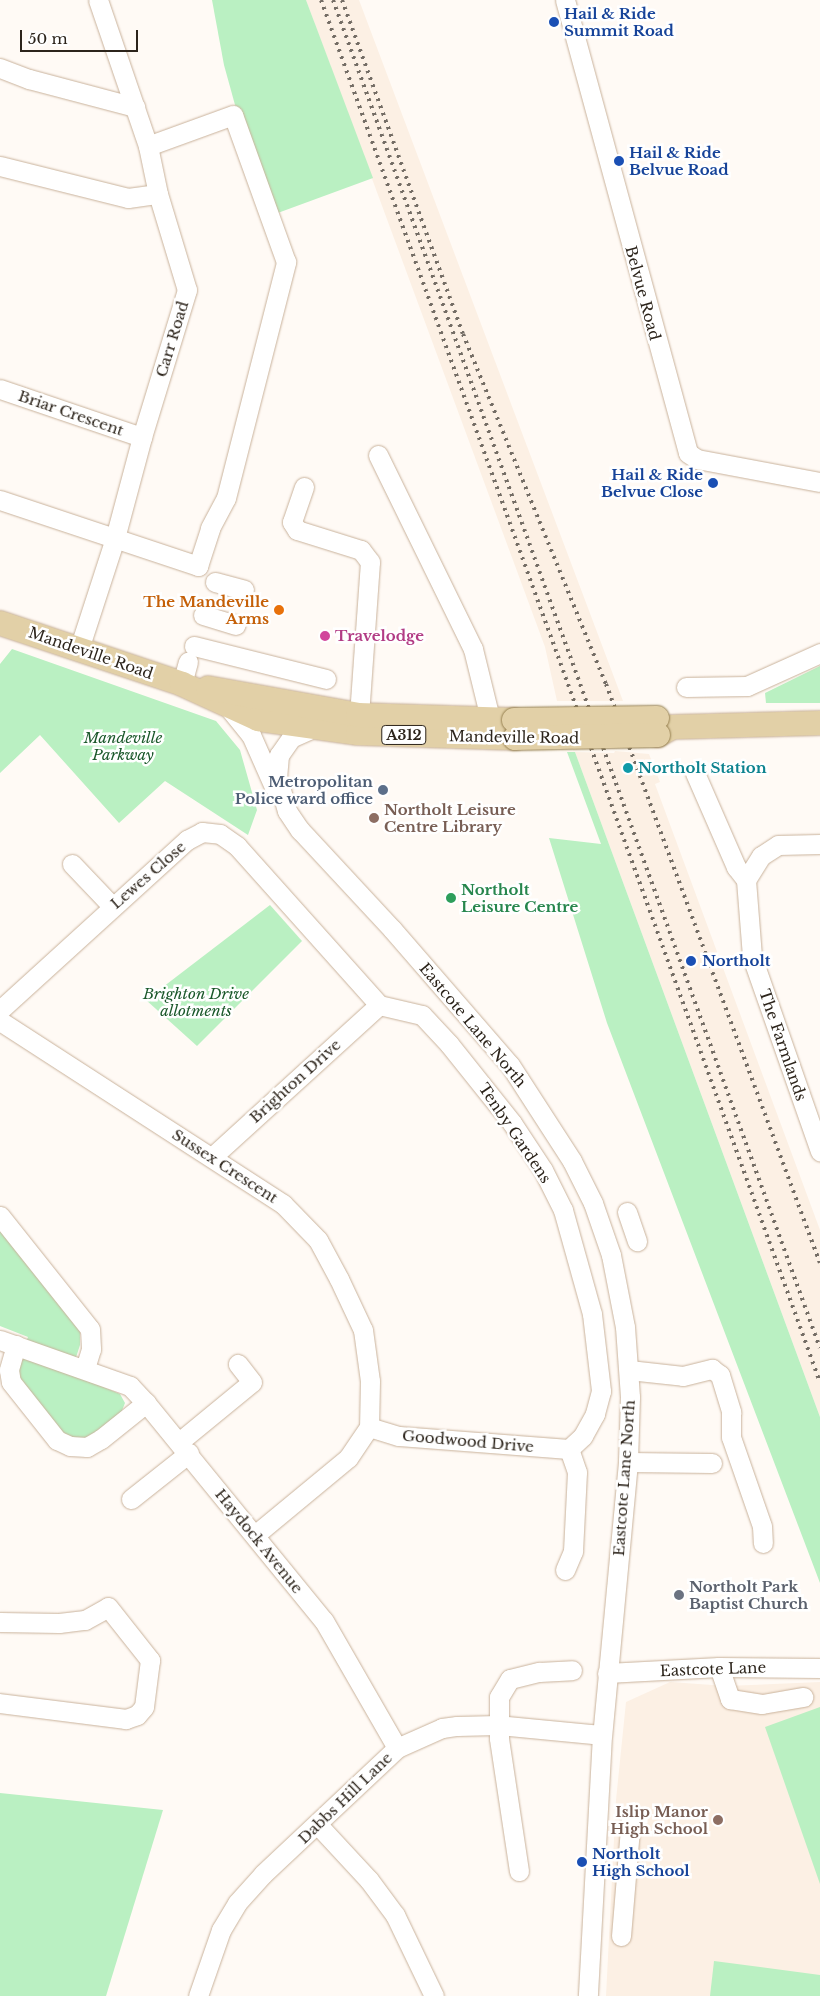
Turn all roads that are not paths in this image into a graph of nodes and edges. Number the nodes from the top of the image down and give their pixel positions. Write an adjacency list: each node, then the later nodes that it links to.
1 (98, 0): 4 (street, Carr Road)
2 (565, 0): 11 (street, Belvue Road)
3 (0, 68): 4 (street)
4 (135, 106): 5 (street, Carr Road)
5 (148, 146): 7 (street, Carr Road); 14 (street)
6 (0, 166): 7 (street)
7 (158, 194): 9 (street, Carr Road)
8 (0, 389): 9 (street, Briar Crescent)
9 (142, 437): 14 (street, Carr Road)
10 (378, 455): 27 (street)
11 (820, 482)
12 (304, 487): 29 (street)
13 (0, 500): 14 (street)
14 (115, 538): 20 (street, Carr Road)
15 (215, 582): 16 (street)
16 (244, 590)
17 (203, 615): 18 (street)
18 (236, 625)
19 (1, 626): 20 (main road, Mandeville Road / A312)
20 (79, 649): 23 (main road, Mandeville Road / A312)
21 (820, 653): 24 (street)
22 (326, 679): 23 (street)
23 (182, 684): 25 (main road, Mandeville Road / A312); 26 (main road, Mandeville Road / A312)
24 (686, 687)
25 (228, 707): 26 (main road, Mandeville Road / A312); 34 (street, Eastcote Lane North)
26 (281, 713): 29 (main road, Mandeville Road / A312); 30 (main road, Mandeville Road / A312); 32 (street, Eastcote Lane North); 34 (street, Eastcote Lane North)
27 (490, 718): 29 (main road, Mandeville Road / A312); 31 (main road, Mandeville Road / A312)
28 (820, 723): 31 (main road, Mandeville Road / A312, bridge)
29 (358, 724): 30 (main road, Mandeville Road / A312); 31 (main road, Mandeville Road / A312)
30 (313, 728): 32 (street)
31 (514, 729)
32 (280, 755): 35 (street, Eastcote Lane North)
33 (695, 773): 38 (street)
34 (269, 776): 35 (street, Eastcote Lane North)
35 (282, 801): 47 (street, Eastcote Lane North)
36 (820, 844): 38 (street)
37 (72, 864): 39 (street)
38 (746, 880): 43 (street, The Farmlands)
39 (112, 906): 40 (street, Lewes Close); 41 (street, Lewes Close)
40 (379, 1005): 44 (street, Brighton Drive); 55 (street, Tenby Gardens)
41 (0, 1010)
42 (0, 1021): 44 (street, Sussex Crescent)
43 (820, 1150)
44 (212, 1157): 53 (street, Sussex Crescent)
45 (0, 1216): 50 (street)
46 (632, 1227): 47 (street)
47 (604, 1237): 51 (street, Eastcote Lane North)
48 (8, 1342): 50 (street, Haydock Avenue); 52 (street)
49 (238, 1364): 54 (street)
50 (85, 1369): 52 (street, Haydock Avenue)
51 (630, 1370): 56 (street, Eastcote Lane North); 60 (street)
52 (146, 1402): 54 (street, Haydock Avenue)
53 (369, 1428): 55 (street, Goodwood Drive); 59 (street)
54 (184, 1448): 58 (street); 59 (street, Haydock Avenue)
55 (569, 1449): 61 (street)
56 (628, 1462): 57 (street); 66 (street, Eastcote Lane North)
57 (712, 1463)
58 (131, 1499)
59 (254, 1535): 71 (street, Haydock Avenue)
60 (762, 1543)
61 (565, 1570)
62 (0, 1622): 68 (street)
63 (719, 1667): 64 (street, Eastcote Lane); 66 (street, Eastcote Lane); 67 (street)
64 (820, 1668)
65 (572, 1670): 69 (street)
66 (607, 1673): 70 (street, Eastcote Lane North)
67 (803, 1697)
68 (0, 1703)
69 (498, 1725): 70 (street, Dabbs Hill Lane); 71 (street, Dabbs Hill Lane); 76 (street)
70 (602, 1735): 74 (street, Eastcote Lane North)
71 (397, 1748): 73 (street, Dabbs Hill Lane)
72 (631, 1817): 75 (street)
73 (318, 1825): 78 (street, Dabbs Hill Lane); 79 (street)
74 (597, 1854): 75 (street); 80 (street, Eastcote Lane North)
75 (628, 1859): 77 (street)
76 (519, 1871)
77 (621, 1936)
78 (198, 1996)
79 (434, 1996)
80 (588, 1996)

